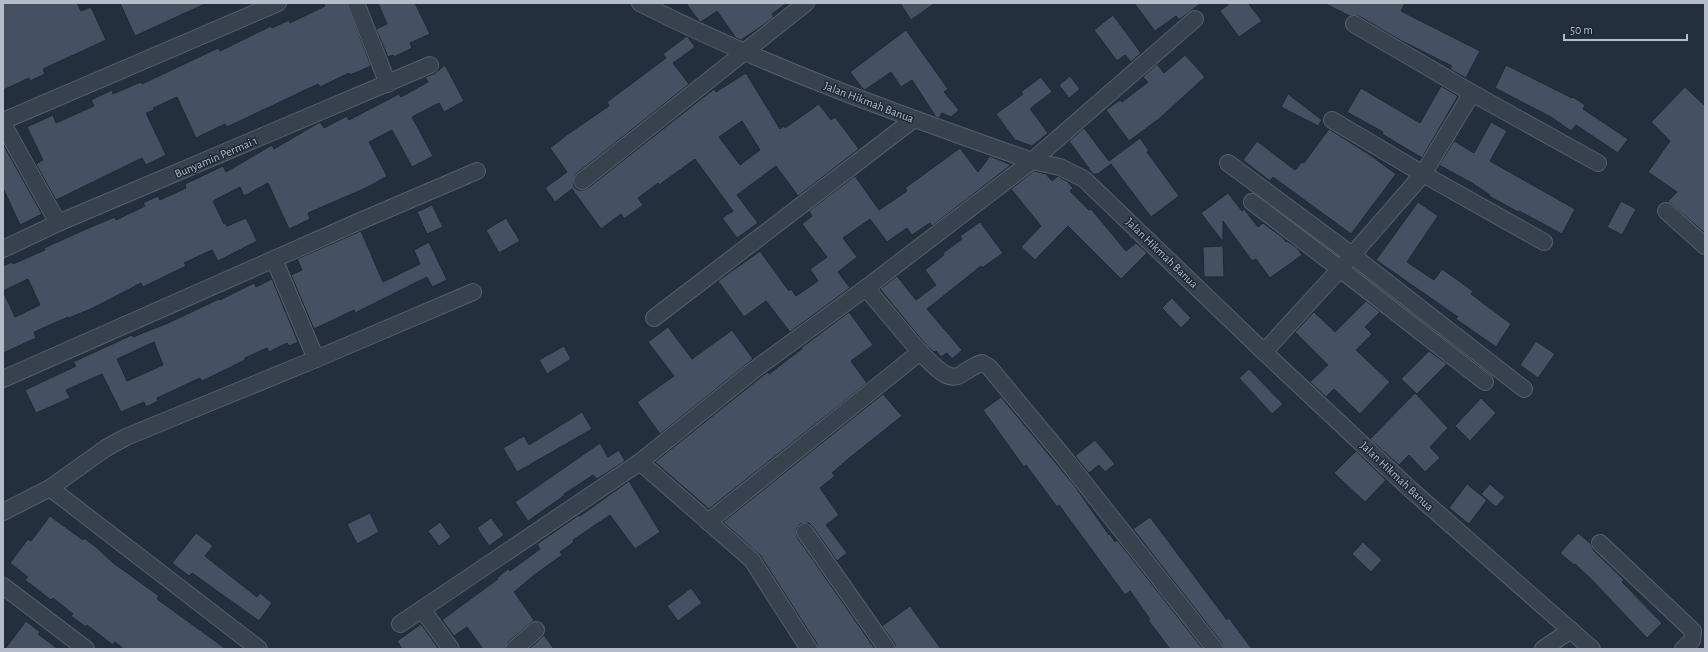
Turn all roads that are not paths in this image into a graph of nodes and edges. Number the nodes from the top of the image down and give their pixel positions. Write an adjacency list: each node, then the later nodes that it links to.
1 (278, 3): 15 (street)
2 (356, 3): 11 (street)
3 (640, 3): 6 (street, Jalan Hikmah Banua)
4 (672, 3): 6 (street)
5 (806, 3): 9 (street)
6 (660, 13): 9 (street, Jalan Hikmah Banua)
7 (1195, 19): 16 (street)
8 (1354, 24): 12 (street)
9 (745, 52): 13 (street, Jalan Hikmah Banua); 21 (street)
10 (430, 65): 11 (street, Bunyamin Permai 1)
11 (388, 84): 24 (street, Bunyamin Permai 1)
12 (1472, 93): 18 (street); 20 (street)
13 (914, 119): 16 (street, Jalan Hikmah Banua); 33 (street)
14 (1332, 120): 20 (street)
15 (3, 122): 24 (street)
16 (1032, 161): 31 (street); 35 (street, Jalan Hikmah Banua)
17 (1228, 163): 28 (street)
18 (1598, 163)
19 (477, 171): 29 (street)
20 (1423, 174): 25 (street); 28 (street)
21 (582, 181)
22 (1252, 202): 30 (street)
23 (1666, 211): 26 (street)
24 (58, 223): 27 (street, Bunyamin Permai 1)
25 (1544, 242)
26 (1705, 246)
27 (3, 249)
28 (1352, 255): 30 (street); 39 (street)
29 (274, 259): 36 (street); 37 (street)
30 (1340, 269): 35 (street); 38 (street)
31 (866, 288): 34 (street); 40 (street)
32 (473, 292): 36 (street)
33 (654, 318)
34 (920, 352): 43 (street); 59 (street)
35 (1264, 352): 50 (street, Jalan Hikmah Banua)
36 (316, 359): 41 (street)
37 (3, 379)
38 (1485, 382)
39 (1524, 389)
40 (640, 462): 43 (street); 47 (street)
41 (50, 488): 42 (street); 54 (street)
42 (3, 512)
43 (708, 522): 57 (street)
44 (805, 532): 58 (street)
45 (1600, 543): 51 (street)
46 (3, 586): 53 (street)
47 (422, 609): 48 (street); 55 (street)
48 (400, 624)
49 (536, 630): 56 (street)
50 (1571, 630): 60 (street); 61 (street, Jalan Hikmah Banua)
51 (1693, 631): 52 (street); 62 (street)
52 (1705, 642)
53 (86, 649)
54 (258, 649)
55 (451, 649)
56 (514, 649)
57 (810, 649)
58 (887, 649)
59 (1215, 649)
60 (1543, 649)
61 (1592, 649)
62 (1683, 649)

